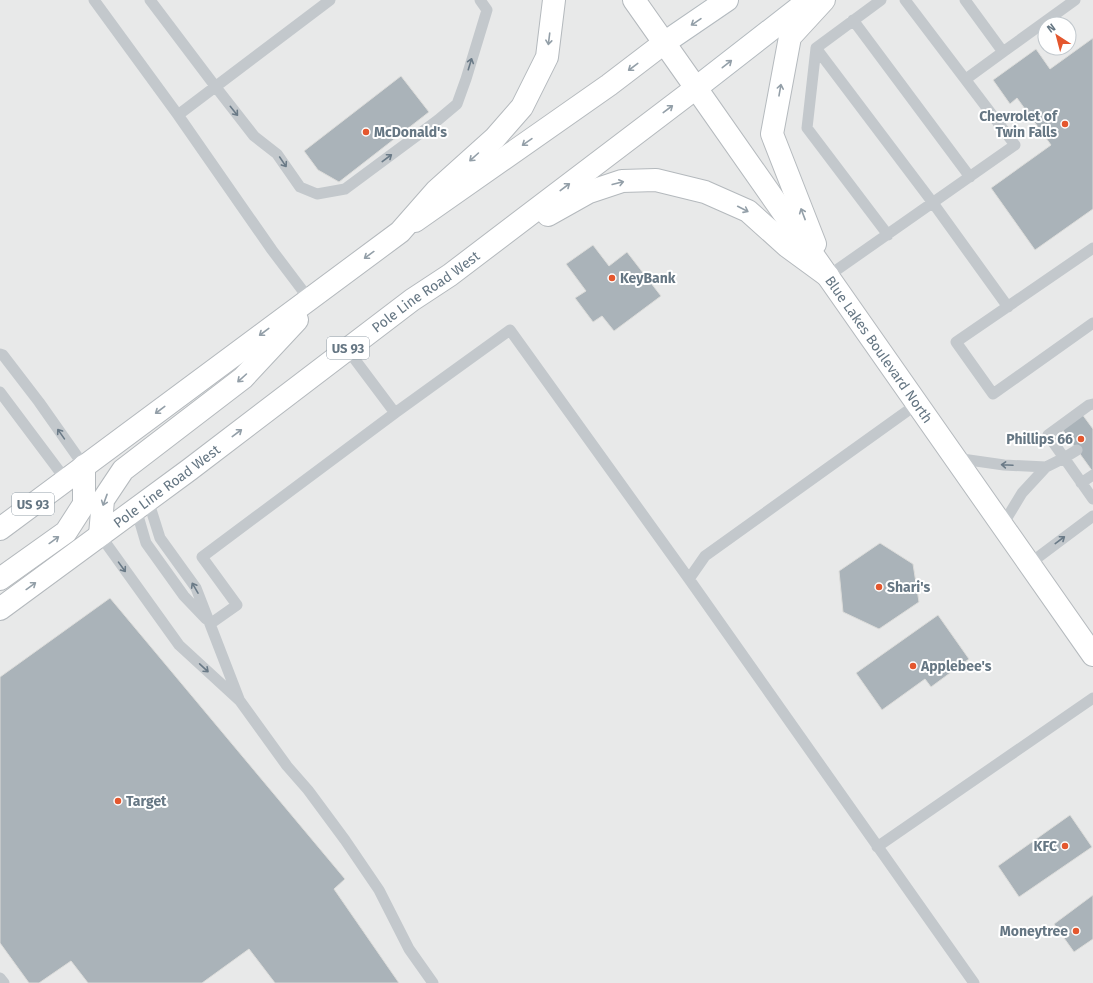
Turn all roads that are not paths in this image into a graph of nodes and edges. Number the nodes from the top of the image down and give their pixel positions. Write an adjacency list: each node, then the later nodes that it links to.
1 (94, 0): 21 (lane)
2 (150, 0): 19 (lane)
3 (330, 0): 19 (lane)
4 (480, 0): 19 (lane, one-way to 4)
5 (554, 0): 24 (main road, US 93, one-way to 24)
6 (634, 0): 15 (main road, Blue Lakes Boulevard North)
7 (727, 0): 15 (main road, one-way to 15)
8 (809, 0): 20 (main road, Pole Line Road West, one-way to 8)
9 (824, 0): 28 (main road, one-way to 9)
10 (881, 0): 14 (lane)
11 (904, 0): 18 (lane)
12 (965, 0): 17 (lane)
13 (1075, 0): 17 (lane)
14 (853, 20): 16 (lane); 22 (lane)
15 (664, 43): 20 (main road, Blue Lakes Boulevard North); 24 (main road, one-way to 24)
16 (816, 48): 23 (lane); 25 (lane)
17 (1003, 52): 18 (lane)
18 (966, 79): 22 (lane)
19 (215, 86): 21 (lane)
20 (696, 88): 27 (main road, Pole Line Road West / US 93, one-way to 20); 28 (main road, Blue Lakes Boulevard North)
21 (178, 115): 30 (lane)
22 (970, 178): 23 (lane)
23 (933, 203): 25 (lane); 31 (lane)
24 (400, 232): 29 (main road, US 93, one-way to 29)
25 (888, 235): 28 (lane)
26 (1093, 248): 31 (lane)
27 (450, 275): 28 (main road, one-way to 28); 33 (main road, Pole Line Road West / US 93)
28 (828, 276): 36 (main road, Blue Lakes Boulevard North)
29 (336, 278): 30 (main road, US 93); 52 (main road, one-way to 52)
30 (309, 299): 42 (main road, US 93, one-way to 42)
31 (1008, 307): 32 (lane)
32 (1093, 323)
33 (347, 349): 38 (lane); 48 (main road, Pole Line Road West / US 93, one-way to 33)
34 (0, 354): 42 (lane, one-way to 34)
35 (0, 392): 45 (lane)
36 (917, 404): 40 (main road, Blue Lakes Boulevard North); 55 (lane)
37 (1093, 404): 41 (lane)
38 (395, 413): 55 (lane); 57 (lane)
39 (1077, 450): 41 (lane)
40 (955, 458): 43 (lane, one-way to 40); 50 (main road, Blue Lakes Boulevard North)
41 (1064, 458): 43 (lane); 46 (lane)
42 (84, 466): 45 (main road, US 93); 54 (main road, one-way to 42)
43 (1046, 466): 50 (lane)
44 (1093, 475): 46 (lane)
45 (66, 480): 51 (main road, US 93)
46 (1081, 483): 47 (lane)
47 (1093, 499)
48 (142, 505): 52 (main road, Pole Line Road West / US 93); 57 (lane, one-way to 48)
49 (1093, 516): 53 (lane, one-way to 49)
50 (1002, 526): 53 (main road, Blue Lakes Boulevard North)
51 (0, 529)
52 (100, 535): 56 (main road, Pole Line Road West / US 93, one-way to 52); 60 (lane, one-way to 60)
53 (1029, 564): 58 (main road, Blue Lakes Boulevard North)
54 (0, 579)
55 (689, 579): 61 (lane)
56 (0, 609)
57 (210, 624): 60 (lane)
58 (1093, 655)
59 (1093, 698): 61 (lane)
60 (240, 701): 64 (lane)
61 (877, 847): 65 (lane)
62 (0, 978): 63 (lane)
63 (4, 983)
64 (433, 983)
65 (974, 983)

